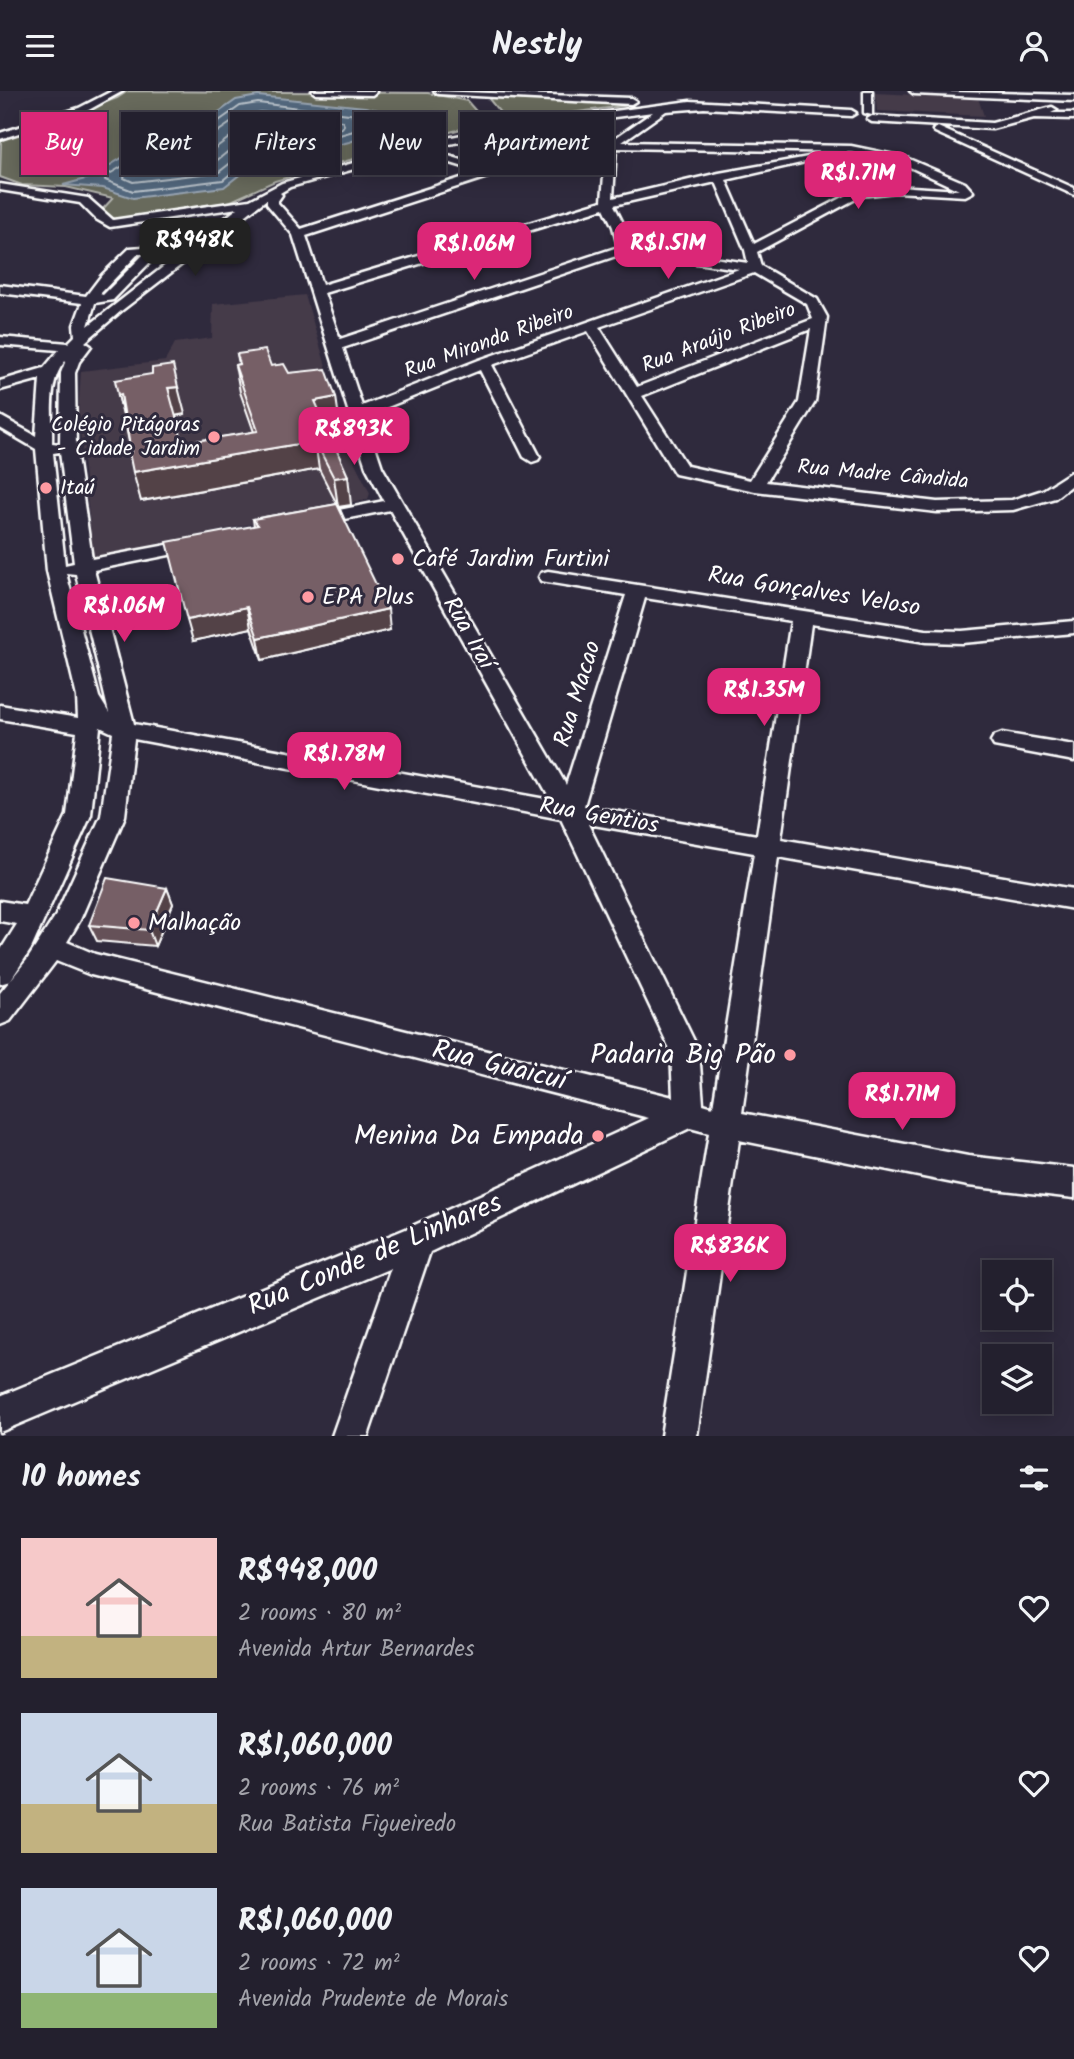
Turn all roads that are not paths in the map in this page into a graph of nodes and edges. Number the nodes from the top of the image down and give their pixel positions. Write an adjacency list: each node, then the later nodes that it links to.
1 (119, 91): 32 (street)
2 (316, 91): 10 (street)
3 (357, 91): 10 (street)
4 (371, 91): 10 (street); 11 (street)
5 (437, 91): 13 (street); 13 (street)
6 (696, 91): 18 (street)
7 (709, 91): 19 (street)
8 (869, 91): 26 (street)
9 (914, 91): 12 (street)
10 (350, 92)
11 (383, 92)
12 (953, 92): 14 (street)
13 (501, 94): 17 (street)
14 (1042, 94): 15 (street); 24 (street)
15 (1074, 98)
16 (855, 100): 25 (street)
17 (632, 104): 18 (street); 21 (street); 22 (street)
18 (687, 104): 19 (street)
19 (703, 106): 20 (street); 25 (street)
20 (669, 108): 22 (street); 25 (street); 34 (street)
21 (586, 112)
22 (623, 112): 23 (street)
23 (614, 113)
24 (1055, 113): 27 (street); 30 (street)
25 (853, 114): 26 (street)
26 (872, 115): 28 (street); 29 (street)
27 (1074, 115)
28 (959, 119): 30 (street); 31 (street)
29 (915, 121): 31 (street); 33 (street)
30 (1016, 121): 31 (street)
31 (992, 126): 33 (street)
32 (0, 136)
33 (958, 137): 42 (street)
34 (614, 143)
35 (614, 145): 36 (street)
36 (851, 149): 40 (street); 49 (street)
37 (354, 167): 43 (street)
38 (482, 175): 47 (street)
39 (609, 175): 44 (street)
40 (719, 176): 44 (street); 49 (street)
41 (3, 188): 45 (street)
42 (1074, 192)
43 (264, 203): 45 (street); 46 (street); 47 (street, Rua Iraí); 56 (street)
44 (607, 203): 48 (street); 53 (street)
45 (216, 208): 46 (street)
46 (240, 212): 56 (street)
47 (299, 234): 53 (street, Rua Iraí)
48 (624, 249): 50 (street); 62 (street)
49 (751, 250): 50 (street)
50 (755, 268): 57 (street); 58 (street, Rua Miranda Ribeiro)
51 (0, 279): 54 (street)
52 (0, 289): 54 (street)
53 (317, 291): 62 (street, Rua Iraí)
54 (45, 294): 55 (street)
55 (87, 303): 56 (street); 56 (street); 59 (street)
56 (113, 308): 59 (street); 70 (street)
57 (820, 321): 66 (street, Rua Araújo Ribeiro); 73 (street)
58 (592, 327): 63 (street, Rua Miranda Ribeiro); 66 (street)
59 (82, 336): 61 (street)
60 (0, 341): 61 (street)
61 (70, 347): 64 (street)
62 (334, 347): 67 (street, Rua Iraí)
63 (484, 363): 67 (street, Rua Miranda Ribeiro); 71 (street)
64 (49, 371): 65 (street); 69 (street)
65 (0, 386)
66 (633, 394): 73 (street, Rua Madre Cândida)
67 (357, 414): 74 (street, Rua Iraí)
68 (0, 421): 69 (street)
69 (44, 447): 70 (street); 78 (street)
70 (68, 450): 77 (street)
71 (532, 457)
72 (1074, 475): 73 (street, Rua Madre Cândida)
73 (755, 486)
74 (394, 504): 75 (street); 89 (street, Rua Iraí)
75 (302, 523)
76 (221, 540): 77 (street)
77 (84, 568): 78 (street); 86 (street)
78 (56, 571): 83 (street)
79 (548, 577): 80 (street, Rua Gonçalves Veloso)
80 (637, 591): 81 (street, Rua Gonçalves Veloso); 89 (street, Rua Macao)
81 (802, 617): 82 (street, Rua Gonçalves Veloso); 91 (street)
82 (1074, 627)
83 (88, 697): 85 (street); 86 (street)
84 (0, 712): 85 (street)
85 (89, 727): 95 (street)
86 (124, 730): 89 (street, Rua Gentios); 96 (street)
87 (1002, 741): 88 (street)
88 (1074, 753)
89 (570, 812): 90 (street, Rua Gentios); 92 (street, Rua Iraí)
90 (628, 822): 91 (street, Rua Gentios); 92 (street)
91 (769, 846): 93 (street, Rua Gentios); 99 (street)
92 (587, 847): 98 (street, Rua Iraí)
93 (1074, 899)
94 (0, 911): 95 (street)
95 (33, 918): 96 (street)
96 (26, 960): 97 (street); 98 (street, Rua Guaicuí)
97 (0, 1013)
98 (689, 1114): 99 (street, Rua Guaicuí); 101 (street, Rua Conde de Linhares)
99 (727, 1124): 100 (street, Rua Guaicuí); 104 (street)
100 (1074, 1183)
101 (416, 1241): 102 (street, Rua Conde de Linhares); 103 (street)
102 (0, 1414)
103 (350, 1436)
104 (679, 1436)

